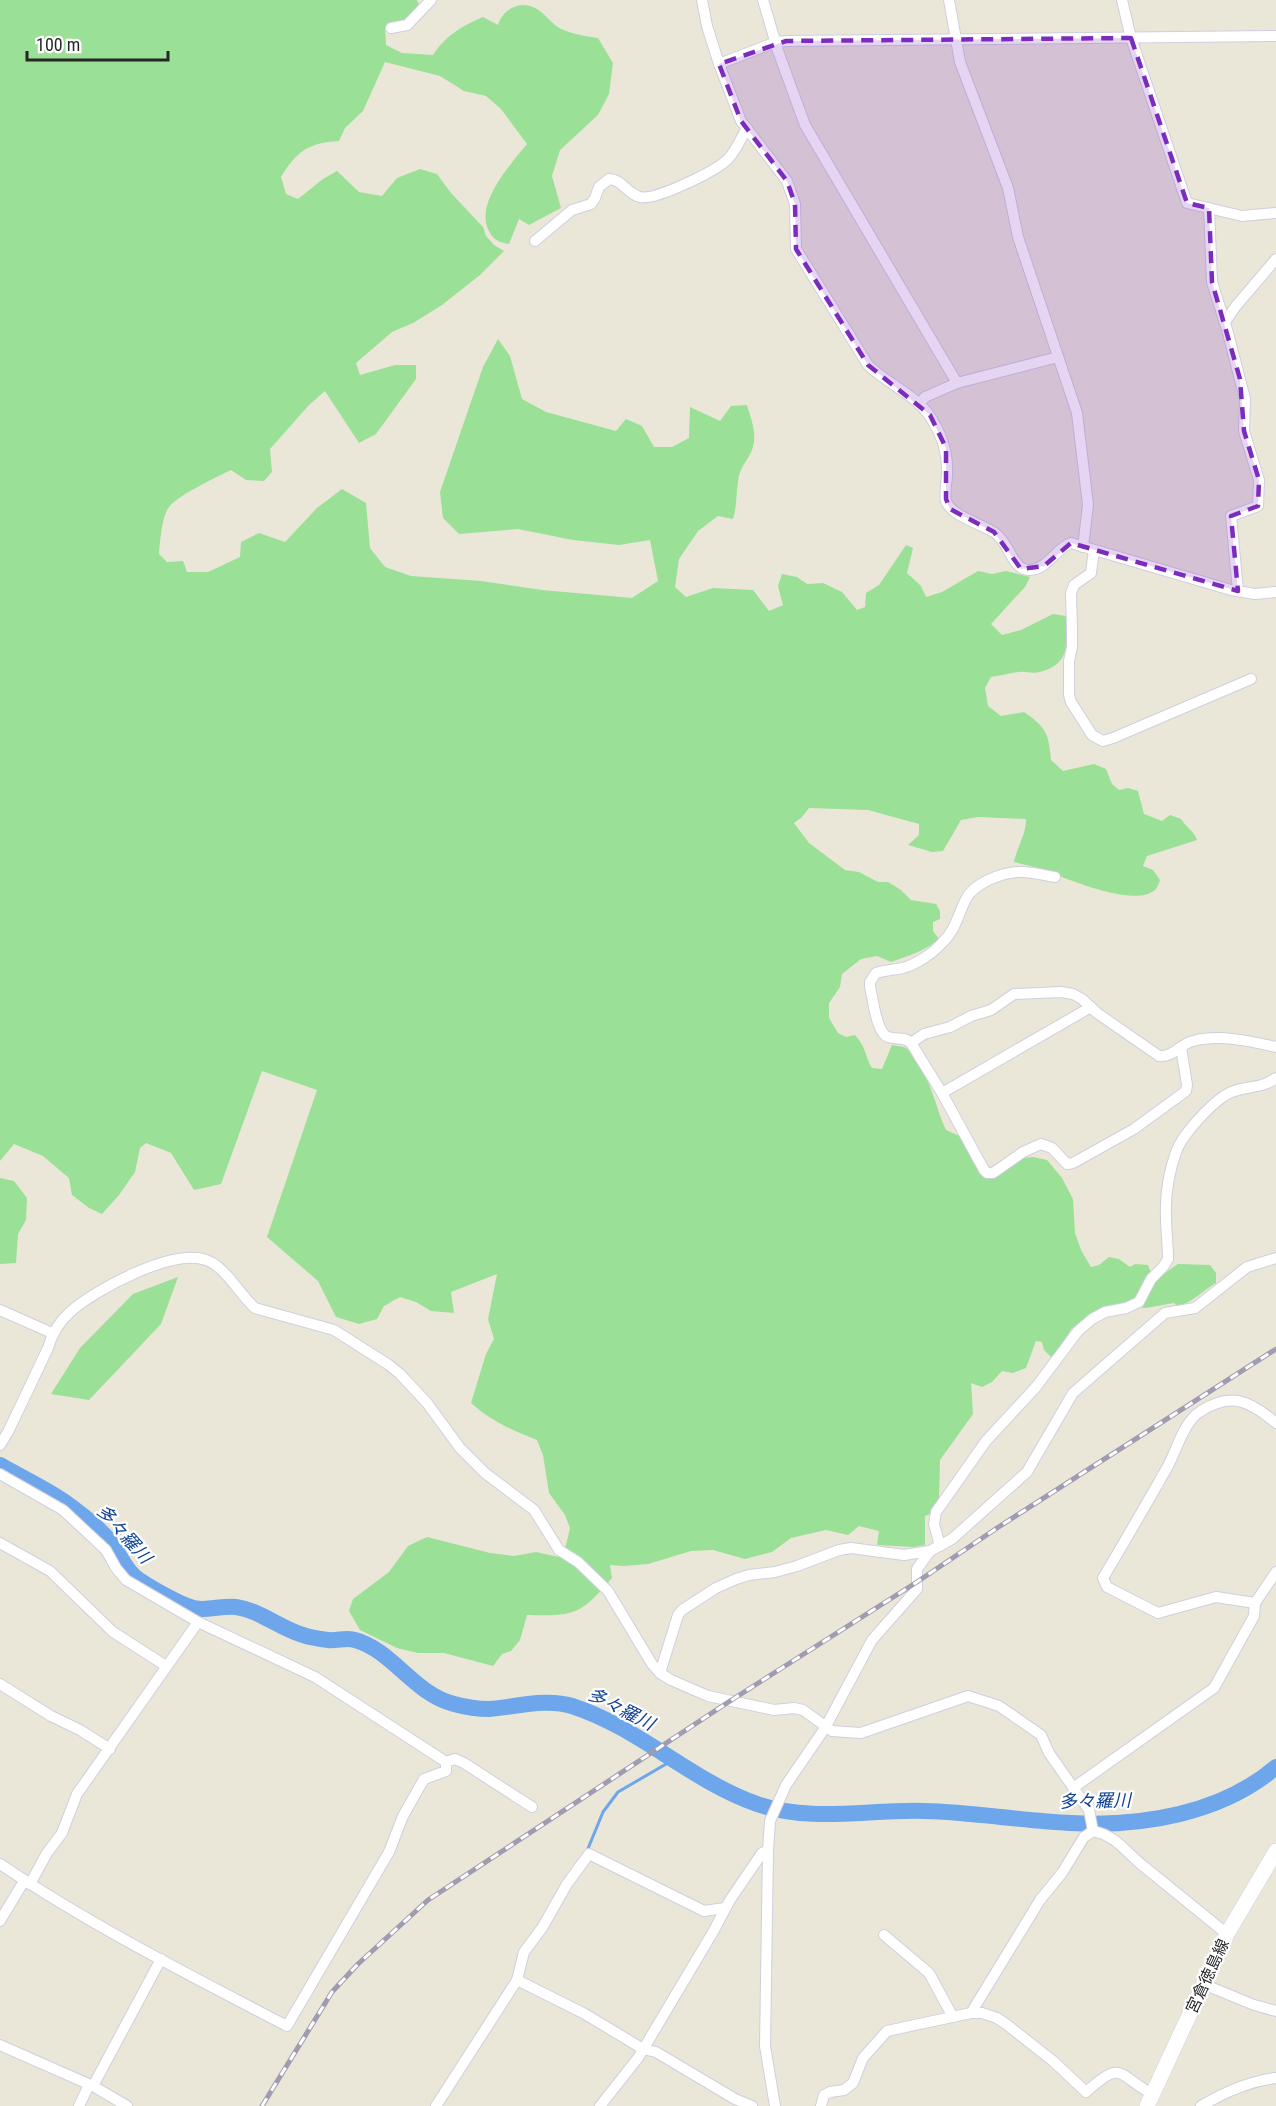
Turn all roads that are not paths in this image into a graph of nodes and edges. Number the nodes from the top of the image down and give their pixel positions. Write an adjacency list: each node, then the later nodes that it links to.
1 (431, 0): 6 (street)
2 (702, 0): 11 (street)
3 (763, 0): 9 (street)
4 (950, 0): 10 (street)
5 (1122, 0): 8 (street)
6 (391, 27)
7 (1276, 36): 8 (street)
8 (1131, 38): 10 (street); 13 (street)
9 (776, 42): 10 (street); 11 (street); 19 (street)
10 (956, 42): 18 (street)
11 (719, 64): 12 (street)
12 (747, 128): 15 (street); 20 (street)
13 (1209, 208): 14 (street); 17 (street)
14 (1276, 213)
15 (534, 241)
16 (1276, 259): 17 (street)
17 (1225, 322): 23 (street)
18 (1058, 357): 19 (street); 21 (street)
19 (957, 383): 20 (street)
20 (919, 404): 21 (street)
21 (1083, 547): 22 (street)
22 (1094, 550): 23 (street); 25 (street)
23 (1238, 591): 24 (street)
24 (1276, 592)
25 (1251, 679)
26 (1055, 877): 28 (street)
27 (1091, 1007): 28 (street); 29 (street); 32 (street)
28 (911, 1043): 32 (street)
29 (1181, 1047): 30 (street); 32 (street)
30 (1276, 1047)
31 (1276, 1078): 40 (street)
32 (942, 1093)
33 (1276, 1258): 40 (street)
34 (0, 1310): 35 (street)
35 (52, 1333): 37 (street); 47 (street)
36 (1276, 1423): 44 (street)
37 (0, 1445)
38 (0, 1474): 45 (street)
39 (0, 1543): 46 (street)
40 (935, 1549): 41 (street); 42 (street)
41 (904, 1556): 42 (street); 47 (street)
42 (917, 1569): 49 (street)
43 (1276, 1572): 44 (street)
44 (1255, 1603): 52 (street)
45 (198, 1622): 46 (street); 51 (street)
46 (166, 1666): 50 (street)
47 (660, 1673): 49 (street)
48 (0, 1684): 50 (street)
49 (825, 1728): 52 (street); 55 (street)
50 (110, 1749): 58 (street)
51 (446, 1762): 53 (street); 63 (street)
52 (1073, 1788): 54 (street)
53 (532, 1807)
54 (1093, 1825): 61 (street); 67 (street)
55 (768, 1850): 59 (street); 79 (street)
56 (1276, 1851): 61 (main road, 宮倉徳島線)
57 (0, 1864): 58 (street)
58 (27, 1882): 60 (street); 63 (street)
59 (725, 1908): 64 (street); 70 (street)
60 (0, 1921)
61 (1227, 1934): 65 (main road, 宮倉徳島線)
62 (884, 1935): 68 (street)
63 (161, 1959): 72 (street)
64 (517, 1980): 70 (street); 76 (street)
65 (1203, 1984): 66 (street); 73 (main road, 宮倉徳島線)
66 (1276, 2011)
67 (971, 2013): 68 (street); 73 (street)
68 (953, 2017): 80 (street)
69 (0, 2045): 72 (street)
70 (644, 2049): 77 (street); 78 (street)
71 (1276, 2078): 81 (street)
72 (91, 2086): 74 (street); 75 (street)
73 (1149, 2100)
74 (79, 2106)
75 (128, 2106)
76 (436, 2106)
77 (600, 2106)
78 (752, 2106)
79 (775, 2106)
80 (820, 2106)
81 (1201, 2106)

